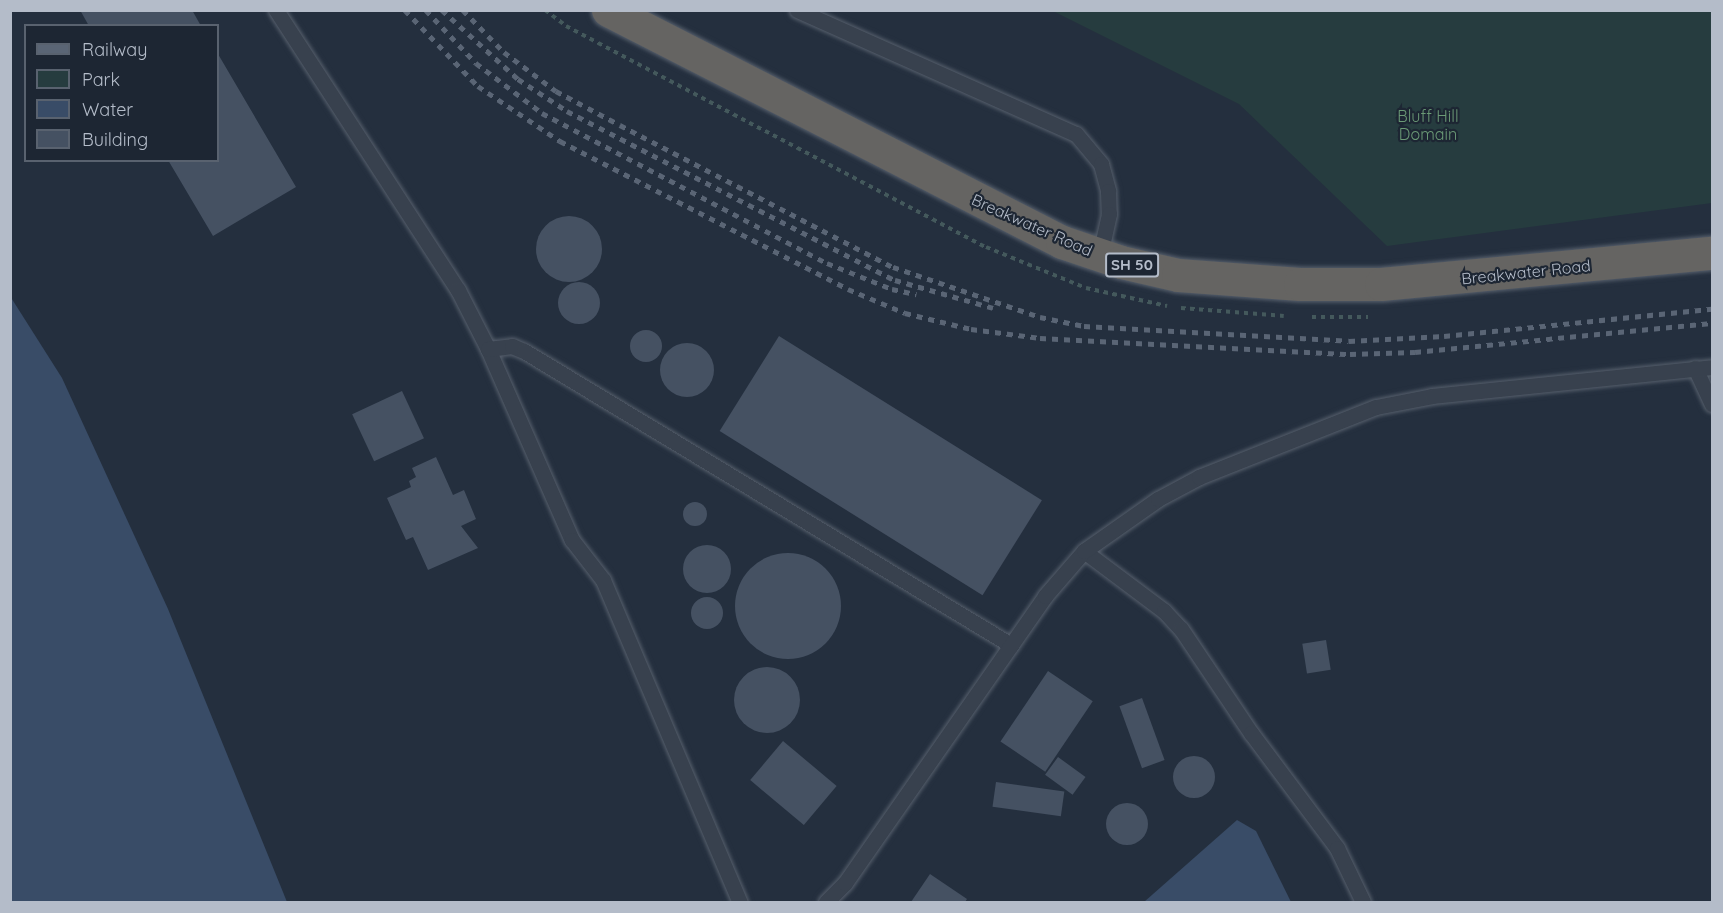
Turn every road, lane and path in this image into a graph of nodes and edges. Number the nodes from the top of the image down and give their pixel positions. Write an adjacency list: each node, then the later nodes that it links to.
1 (276, 10): 6 (lane)
2 (608, 10): 5 (highway, Breakwater Road / SH 50)
3 (797, 10): 5 (lane)
4 (1713, 254): 5 (highway, Breakwater Road / SH 50)
5 (1100, 255)
6 (488, 349): 11 (lane); 12 (lane)
7 (1713, 367): 8 (lane)
8 (1695, 368): 9 (lane); 10 (lane)
9 (1713, 404)
10 (1084, 551): 11 (lane); 14 (lane)
11 (1011, 645): 13 (lane)
12 (740, 903)
13 (826, 903)
14 (1363, 903)

